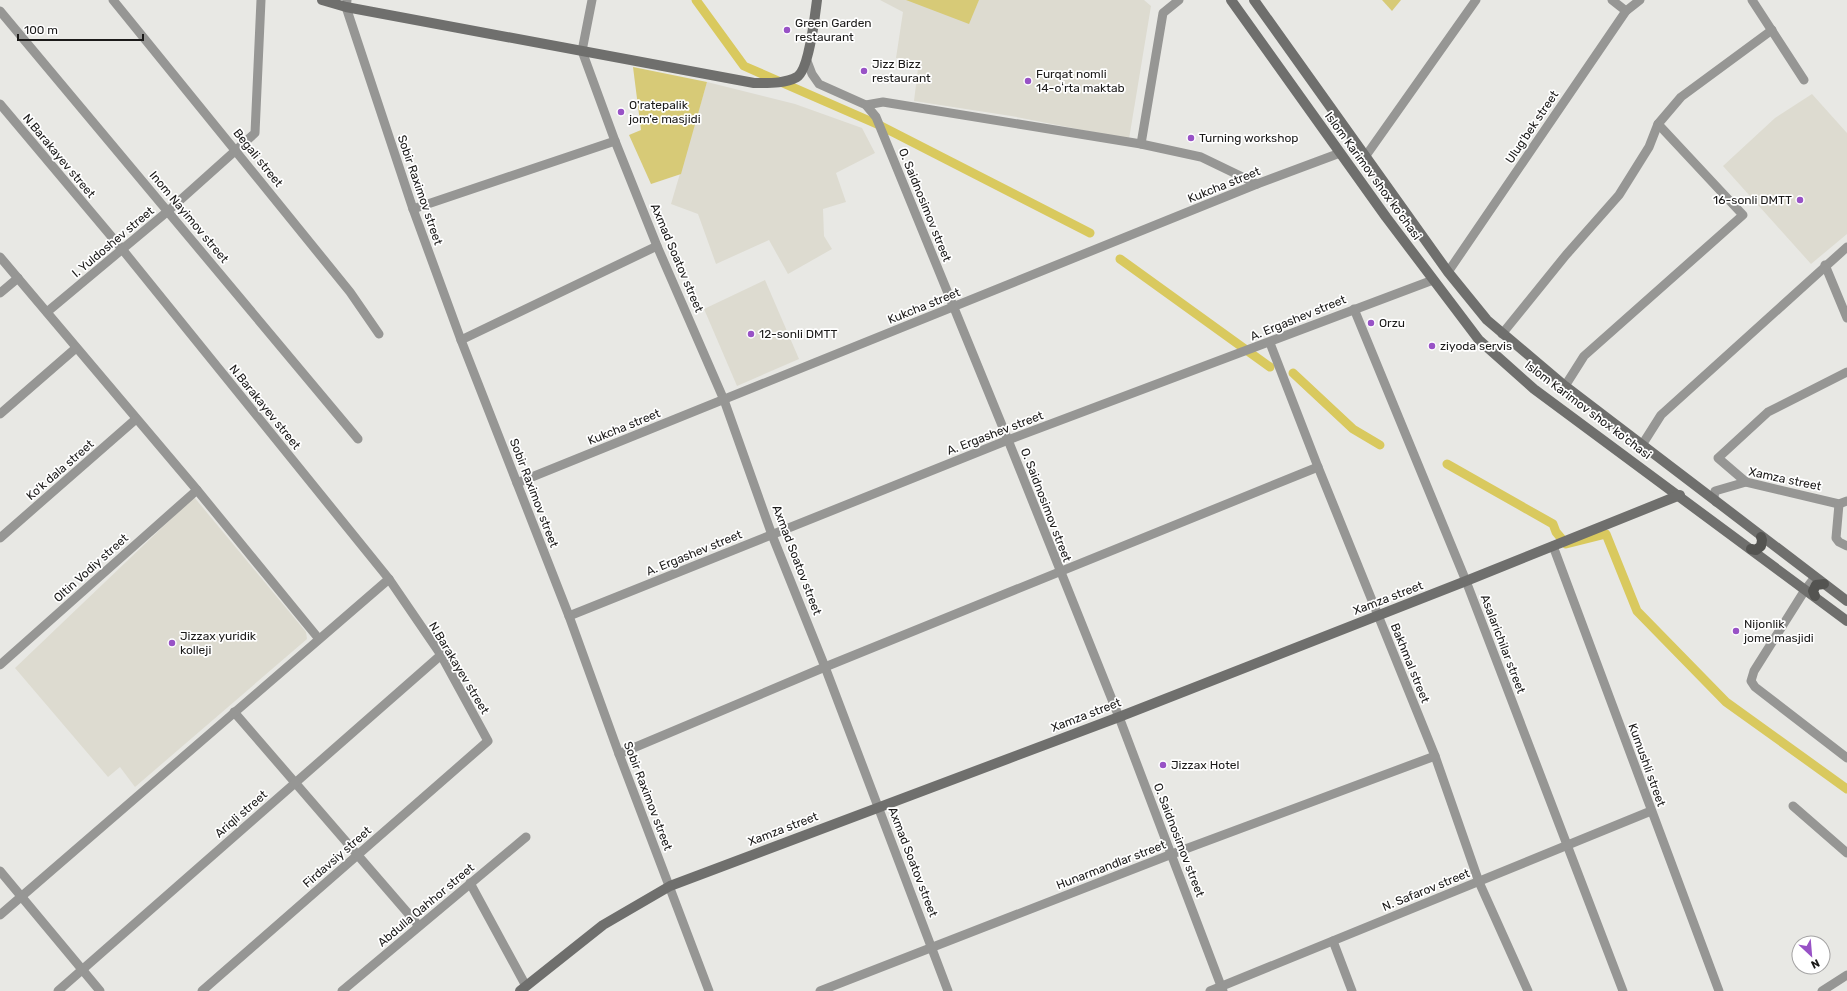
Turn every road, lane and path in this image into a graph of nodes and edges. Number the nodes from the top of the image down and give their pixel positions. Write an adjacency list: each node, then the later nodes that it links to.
1 (113, 0): 25 (street, Begali street)
2 (261, 0): 25 (street, I. Yuldoshev street)
3 (322, 0): 13 (main road)
4 (592, 0): 17 (street)
5 (817, 0): 18 (main road)
6 (1179, 0): 24 (street)
7 (1231, 0): 26 (main road, Islom Karimov shox ko'chasi)
8 (1254, 0): 27 (main road, Islom Karimov shox ko'chasi)
9 (1476, 0): 27 (street)
10 (1612, 0): 15 (street)
11 (1640, 0): 15 (street, Ulug'bek street)
12 (1752, 0): 16 (street)
13 (346, 4): 17 (main road); 29 (street, Sobir Raximov street)
14 (0, 11): 30 (street, Inom Nayimov street)
15 (1626, 11): 36 (street, Ulug'bek street)
16 (1772, 30): 19 (street); 22 (street)
17 (582, 50): 18 (main road); 23 (street, Axmad Soatov street)
18 (807, 61): 21 (street, O. Saidnosimov street)
19 (1804, 80)
20 (0, 104): 33 (street, N.Barakayev street)
21 (866, 105): 24 (street); 40 (street, O. Saidnosimov street)
22 (1658, 124): 45 (street); 50 (street)
23 (615, 141): 29 (street); 31 (street, Axmad Soatov street)
24 (1141, 144): 28 (street)
25 (236, 150): 30 (street, I. Yuldoshev street); 44 (street, Begali street)
26 (1340, 153): 28 (street, Kukcha street); 38 (main road, Islom Karimov shox ko'chasi)
27 (1365, 157): 36 (main road, Islom Karimov shox ko'chasi)
28 (1257, 184): 40 (street, Kukcha street)
29 (413, 209): 46 (street, Sobir Raximov street)
30 (168, 211): 33 (street, I. Yuldoshev street); 54 (street, Inom Nayimov street)
31 (657, 246): 46 (street); 51 (street, Axmad Soatov street)
32 (1847, 247): 35 (street)
33 (122, 250): 42 (street, I. Yuldoshev street); 72 (street, N.Barakayev street)
34 (0, 257): 37 (street)
35 (1825, 265): 43 (street); 56 (street)
36 (1448, 272): 45 (main road, Islom Karimov shox ko'chasi)
37 (18, 278): 39 (street); 42 (street)
38 (1433, 280): 41 (street, A. Ergashev street); 61 (main road, Islom Karimov shox ko'chasi)
39 (0, 293)
40 (954, 307): 51 (street, Kukcha street); 55 (street, O. Saidnosimov street)
41 (1354, 309): 47 (street, A. Ergashev street); 73 (street, Asalarichilar street)
42 (47, 312): 48 (street)
43 (1847, 318)
44 (380, 334)
45 (1502, 334): 50 (main road, Islom Karimov shox ko'chasi)
46 (461, 340): 59 (street, Sobir Raximov street)
47 (1270, 343): 55 (street, A. Ergashev street); 57 (street, Bakhmal street)
48 (76, 348): 52 (street); 53 (street)
49 (1847, 372): 58 (street)
50 (1565, 386): 56 (main road, Islom Karimov shox ko'chasi)
51 (724, 400): 59 (street, Kukcha street); 64 (street, Axmad Soatov street)
52 (0, 414)
53 (136, 419): 60 (street); 66 (street, Ko'k dala street)
54 (358, 439)
55 (1008, 440): 64 (street, A. Ergashev street); 70 (street, O. Saidnosimov street)
56 (1642, 445): 62 (main road, Islom Karimov shox ko'chasi)
57 (1318, 467): 70 (street); 79 (street, Bakhmal street)
58 (1746, 482): 62 (street, Xamza street); 63 (street, Xamza street)
59 (517, 483): 78 (street, Sobir Raximov street)
60 (197, 490): 81 (street); 83 (street, Oltin Vodiy street)
61 (1680, 495): 67 (main road, Xamza street); 69 (main road, Islom Karimov shox ko'chasi)
62 (1716, 502): 65 (main road, Islom Karimov shox ko'chasi)
63 (1843, 502): 68 (street, Xamza street)
64 (772, 535): 78 (street, A. Ergashev street); 84 (street, Axmad Soatov street)
65 (1761, 537): 69 (main road); 71 (main road, Islom Karimov shox ko'chasi)
66 (0, 538)
67 (1560, 543): 73 (main road, Xamza street); 94 (street, Kumushli street)
68 (1847, 546)
69 (1751, 549): 75 (main road, Islom Karimov shox ko'chasi)
70 (1059, 572): 84 (street); 86 (street, O. Saidnosimov street)
71 (1815, 577): 74 (main road, Islom Karimov shox ko'chasi); 75 (street)
72 (389, 579): 81 (street); 82 (street, N.Barakayev street)
73 (1466, 581): 79 (main road, Xamza street); 96 (street, Asalarichilar street)
74 (1824, 584): 76 (main road); 77 (main road, Islom Karimov shox ko'chasi)
75 (1805, 590): 76 (main road, Islom Karimov shox ko'chasi); 90 (street)
76 (1815, 596): 80 (main road, Islom Karimov shox ko'chasi)
77 (1847, 601)
78 (569, 616): 88 (street, Sobir Raximov street)
79 (1378, 616): 86 (main road, Xamza street); 89 (street, Bakhmal street)
80 (1847, 620)
81 (319, 639): 85 (street)
82 (440, 655): 87 (street, N.Barakayev street); 91 (street, Ariqli street)
83 (0, 665)
84 (825, 667): 88 (street); 93 (street, Axmad Soatov street)
85 (234, 712): 91 (street); 104 (street)
86 (1118, 717): 93 (main road, Xamza street); 98 (street, O. Saidnosimov street)
87 (488, 741): 99 (street, Firdavsiy street)
88 (619, 754): 103 (street, Sobir Raximov street)
89 (1435, 756): 98 (street, Hunarmandlar street); 101 (street, Bakhmal street)
90 (1847, 758)
91 (296, 782): 99 (street); 109 (street, Ariqli street)
92 (1793, 806): 97 (street)
93 (878, 807): 103 (main road, Xamza street); 108 (street, Axmad Soatov street)
94 (1651, 811): 96 (street, N. Safarov street); 124 (street, Kumushli street)
95 (526, 837): 102 (street, Abdulla Qahhor street)
96 (1567, 846): 101 (street, N. Safarov street); 123 (street, Asalarichilar street)
97 (1847, 853)
98 (1172, 854): 108 (street, Hunarmandlar street); 111 (street, O. Saidnosimov street)
99 (358, 855): 106 (street); 115 (street, Firdavsiy street)
100 (0, 871): 104 (street)
101 (1479, 882): 107 (street, N. Safarov street); 122 (street, Bakhmal street)
102 (470, 883): 106 (street, Abdulla Qahhor street); 112 (street)
103 (670, 886): 112 (main road, Xamza street); 117 (street, Sobir Raximov street)
104 (21, 897): 105 (street); 109 (street)
105 (0, 915)
106 (419, 926): 116 (street, Abdulla Qahhor street)
107 (1332, 941): 111 (street, N. Safarov street); 121 (street)
108 (931, 948): 118 (street, Hunarmandlar street); 119 (street, Axmad Soatov street)
109 (82, 970): 113 (street, Ariqli street); 114 (street)
110 (1847, 975): 125 (street)
111 (1223, 989): 120 (street, N. Safarov street)
112 (522, 990)
113 (58, 991)
114 (100, 991)
115 (202, 991)
116 (342, 991)
117 (709, 991)
118 (820, 991)
119 (948, 991)
120 (1210, 991)
121 (1352, 991)
122 (1528, 991)
123 (1623, 991)
124 (1719, 991)
125 (1822, 991)

